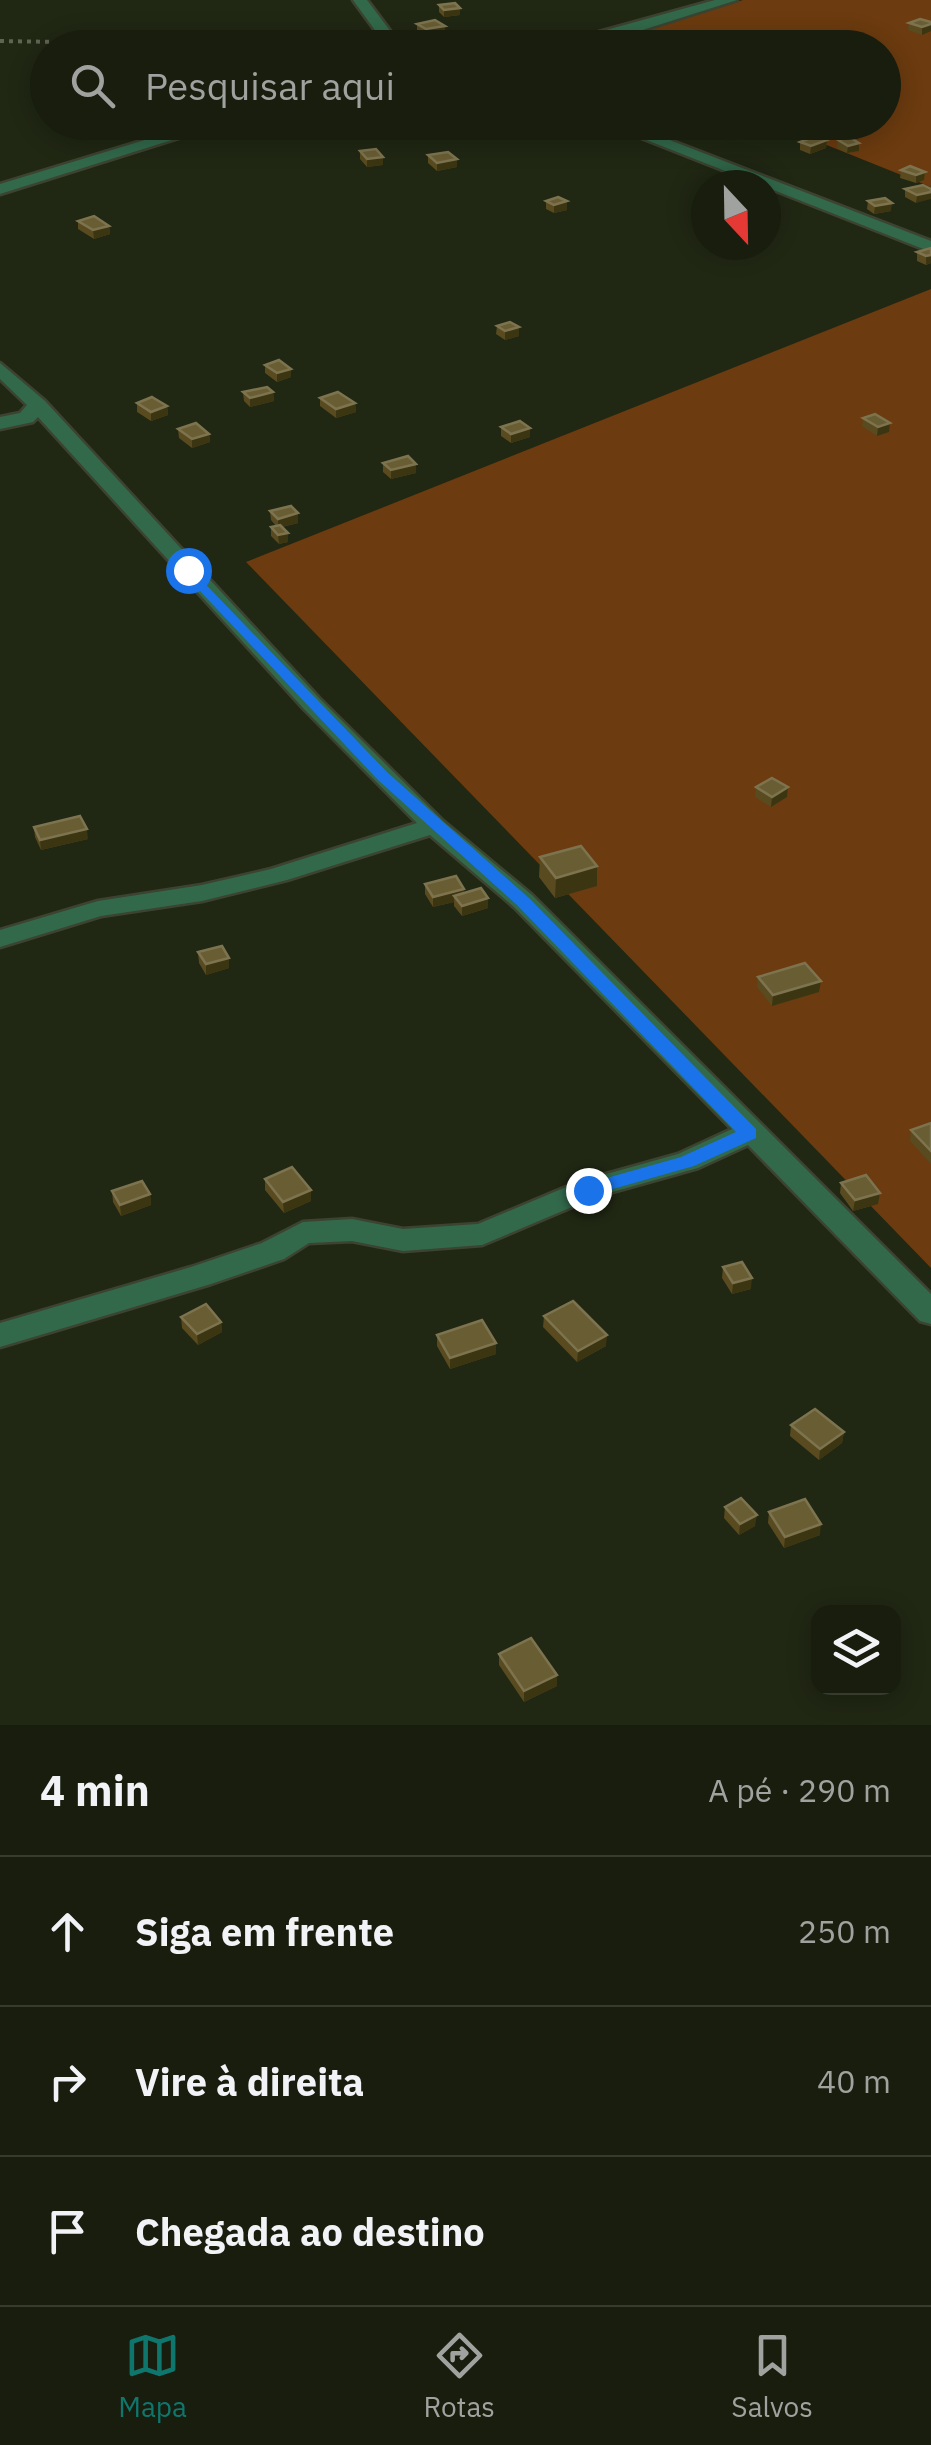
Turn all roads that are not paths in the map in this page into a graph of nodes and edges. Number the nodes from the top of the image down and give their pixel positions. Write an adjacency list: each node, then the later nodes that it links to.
1 (360, 0): 3 (street)
2 (730, 0): 4 (street)
3 (382, 30)
4 (631, 30)
5 (163, 140): 7 (street)
6 (655, 140): 8 (street)
7 (0, 190)
8 (931, 247)
9 (0, 369): 10 (street)
10 (38, 405): 11 (street); 12 (street)
11 (0, 423)
12 (434, 826): 13 (street); 14 (street)
13 (0, 938)
14 (749, 1133): 15 (street); 16 (street)
15 (931, 1313)
16 (0, 1335)

